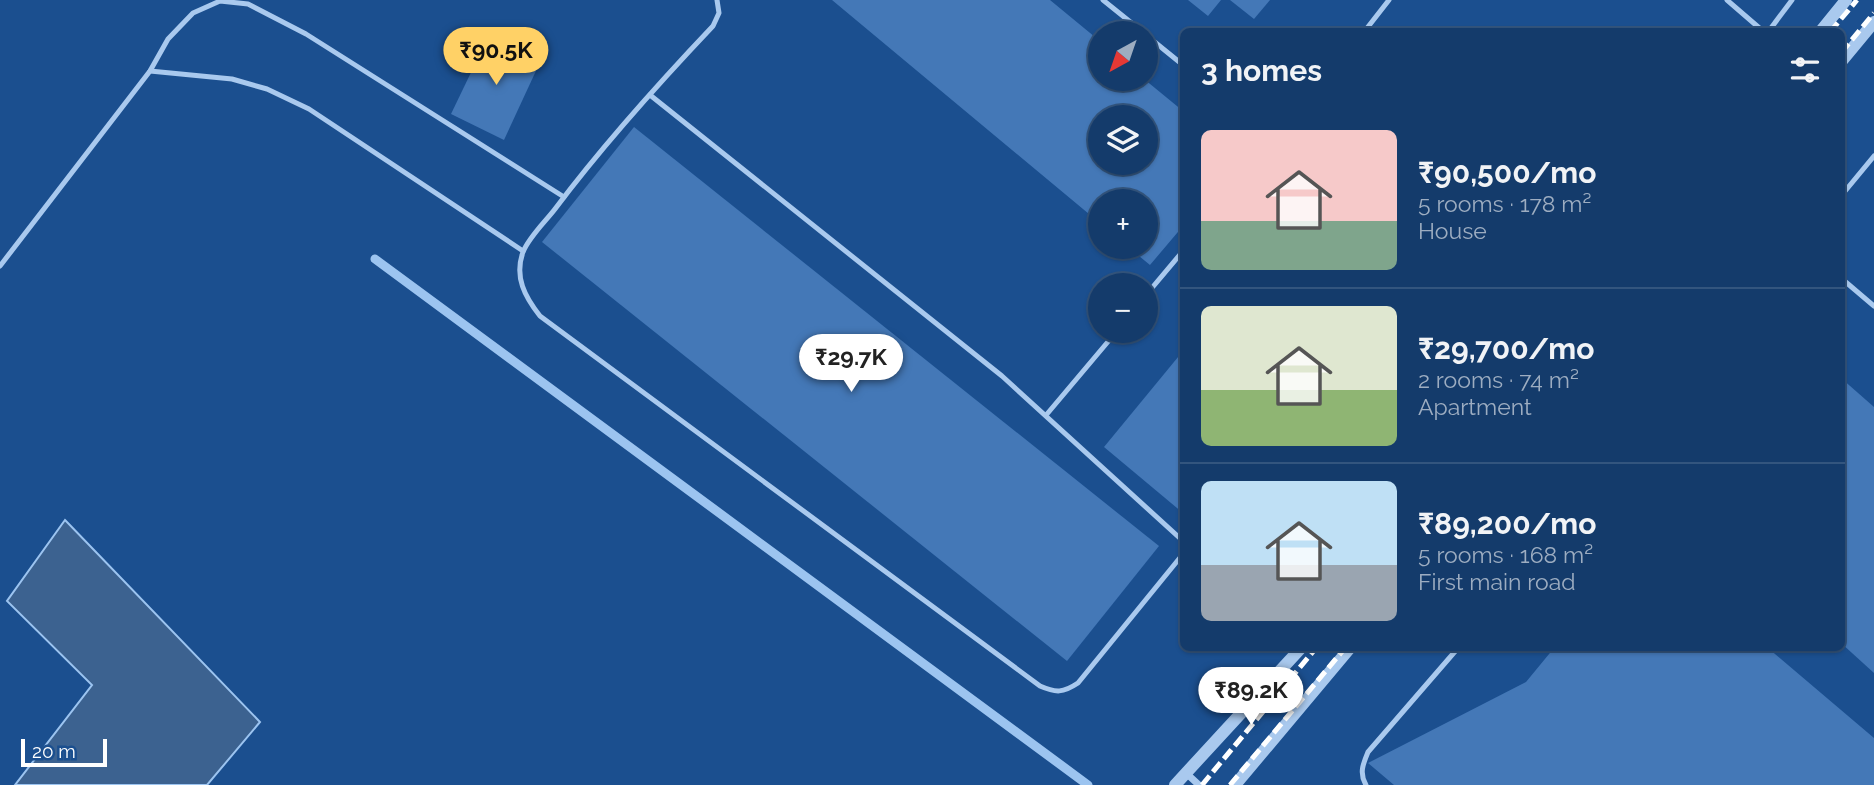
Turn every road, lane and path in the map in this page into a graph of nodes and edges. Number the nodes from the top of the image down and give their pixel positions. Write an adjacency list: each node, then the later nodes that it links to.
1 (717, 0): 17 (lane)
2 (1103, 0): 7 (lane)
3 (1389, 0): 9 (lane)
4 (1727, 0): 10 (lane)
5 (1792, 0): 11 (lane)
6 (1846, 0): 12 (street)
7 (1129, 21)
8 (1874, 22): 14 (street)
9 (1367, 28)
10 (1761, 28)
11 (1769, 28)
12 (1823, 28)
13 (1158, 45): 15 (lane)
14 (1845, 57)
15 (1180, 63)
16 (150, 71): 20 (lane); 21 (lane); 23 (lane)
17 (650, 95): 20 (lane); 28 (lane)
18 (1874, 156): 19 (lane)
19 (1845, 191)
20 (565, 197): 21 (lane)
21 (523, 251): 30 (lane)
22 (1180, 255): 24 (lane)
23 (0, 266)
24 (1158, 281)
25 (1845, 281): 26 (lane)
26 (1874, 306)
27 (1107, 343): 28 (lane)
28 (1047, 414): 29 (lane)
29 (1180, 538)
30 (1180, 558)
31 (1295, 651): 34 (street)
32 (1347, 651): 37 (street)
33 (1455, 651): 38 (lane)
34 (1186, 773): 35 (street); 36 (street)
35 (1175, 785)
36 (1199, 785)
37 (1235, 785)
38 (1366, 785)

